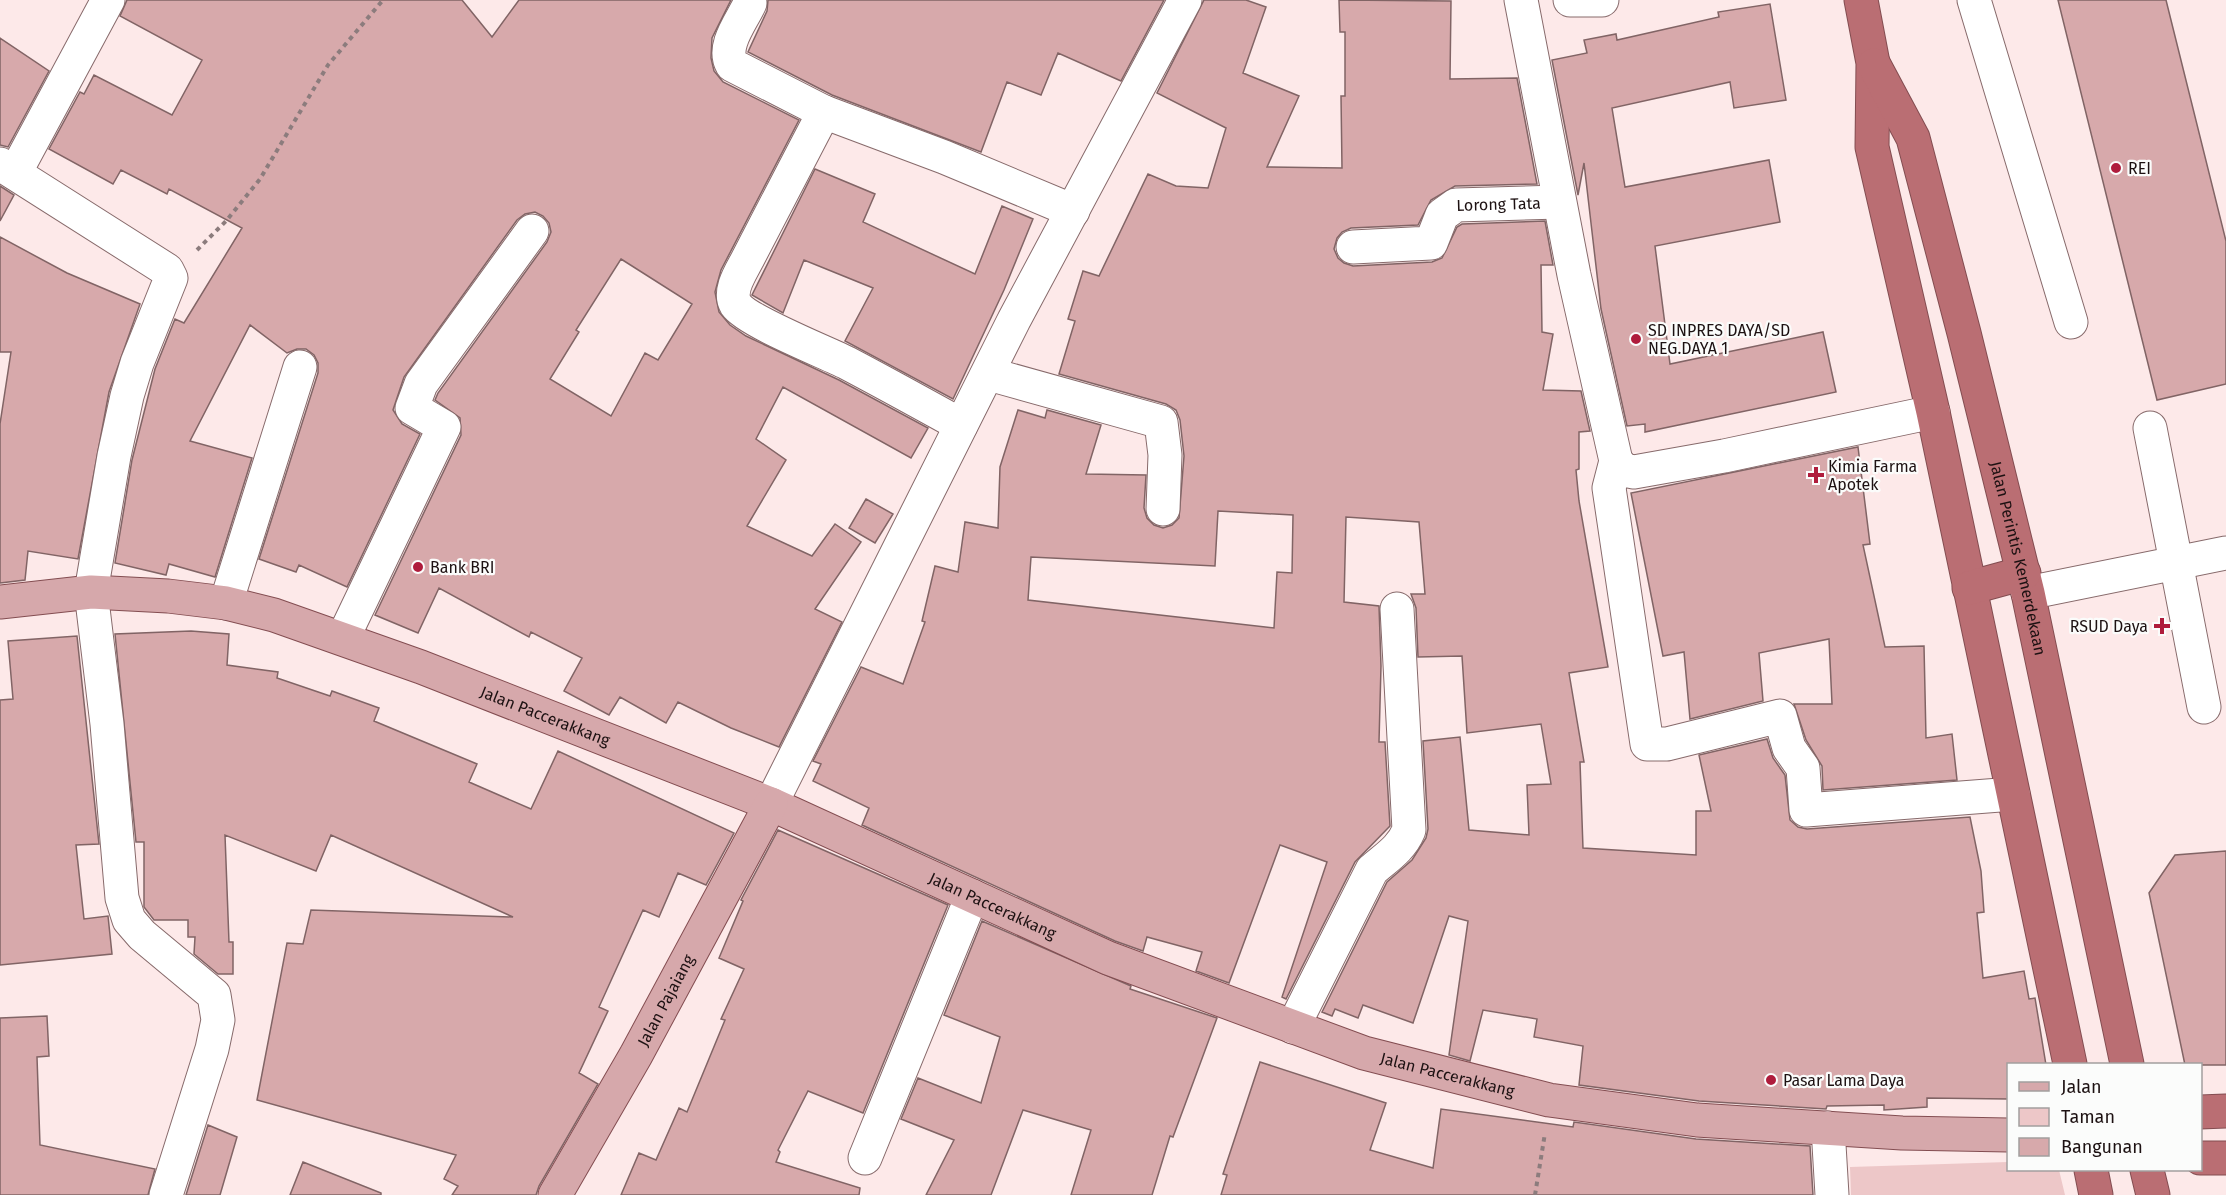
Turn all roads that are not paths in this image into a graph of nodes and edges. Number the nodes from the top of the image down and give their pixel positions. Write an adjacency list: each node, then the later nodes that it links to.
1 (108, 0): 11 (street)
2 (1185, 0): 13 (street)
3 (1521, 0): 12 (street)
4 (1570, 0): 5 (street)
5 (1602, 0)
6 (1861, 0): 9 (highway, Jalan Perintis Kemerdekaan)
7 (1974, 0): 16 (street)
8 (750, 3): 10 (street)
9 (1873, 63): 19 (highway, Jalan Perintis Kemerdekaan); 26 (highway, Jalan Perintis Kemerdekaan)
10 (824, 112): 13 (street); 20 (street)
11 (8, 168): 28 (street)
12 (1559, 202): 15 (street, Lorong Tata); 22 (street)
13 (1073, 211): 18 (street)
14 (532, 231): 32 (street)
15 (1353, 247)
16 (2071, 322)
17 (300, 367): 30 (street)
18 (989, 374): 20 (street); 23 (street)
19 (1933, 412): 22 (street); 27 (highway, Jalan Perintis Kemerdekaan)
20 (961, 425): 35 (street)
21 (2150, 428): 25 (street)
22 (1616, 461): 34 (street)
23 (1163, 509)
24 (2226, 554): 25 (street)
25 (2177, 564): 26 (street); 33 (street)
26 (2026, 583): 27 (highway); 39 (highway, Jalan Perintis Kemerdekaan)
27 (1970, 588): 34 (highway, Jalan Perintis Kemerdekaan)
28 (91, 592): 29 (main road, Jalan Paccerakkang); 30 (main road, Jalan Paccerakkang); 49 (street)
29 (0, 602)
30 (226, 603): 32 (main road, Jalan Paccerakkang)
31 (1397, 609): 37 (street)
32 (343, 638): 35 (main road, Jalan Paccerakkang)
33 (2204, 707)
34 (2013, 794): 38 (highway, Jalan Perintis Kemerdekaan)
35 (771, 804): 36 (main road, Jalan Paccerakkang); 50 (main road, Jalan Pajaiang)
36 (972, 896): 37 (main road, Jalan Paccerakkang); 44 (street)
37 (1293, 1027): 42 (main road, Jalan Paccerakkang)
38 (2070, 1063)
39 (2127, 1063)
40 (2226, 1111): 41 (highway)
41 (2202, 1112)
42 (1828, 1128): 43 (main road, Jalan Paccerakkang); 51 (street)
43 (2007, 1135)
44 (865, 1158)
45 (2202, 1158): 46 (highway)
46 (2226, 1158)
47 (2091, 1171): 52 (highway)
48 (2147, 1171): 53 (highway)
49 (166, 1195)
50 (555, 1195)
51 (1832, 1195)
52 (2096, 1195)
53 (2152, 1195)

